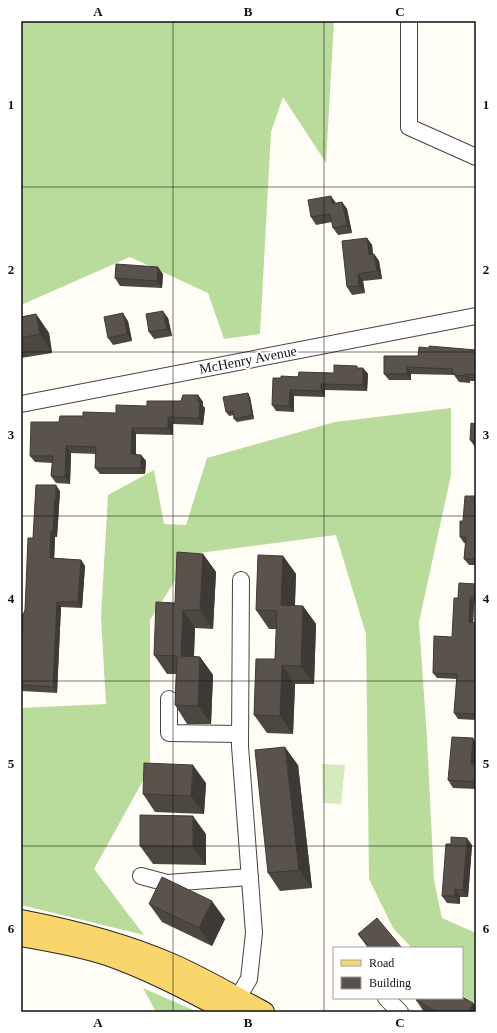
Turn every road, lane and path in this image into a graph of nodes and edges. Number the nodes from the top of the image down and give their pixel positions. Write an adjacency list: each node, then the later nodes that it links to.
1 (410, 21): 2 (street)
2 (476, 157)
3 (476, 316): 4 (street, McHenry Avenue)
4 (21, 404)
5 (242, 580): 7 (street)
6 (168, 699): 7 (street)
7 (240, 734): 9 (street)
8 (141, 876): 9 (street)
9 (250, 877): 13 (street)
10 (21, 920): 13 (main road)
11 (21, 936): 13 (main road)
12 (387, 999): 15 (street)
13 (232, 1007): 14 (main road)
14 (264, 1012)
15 (400, 1012)

